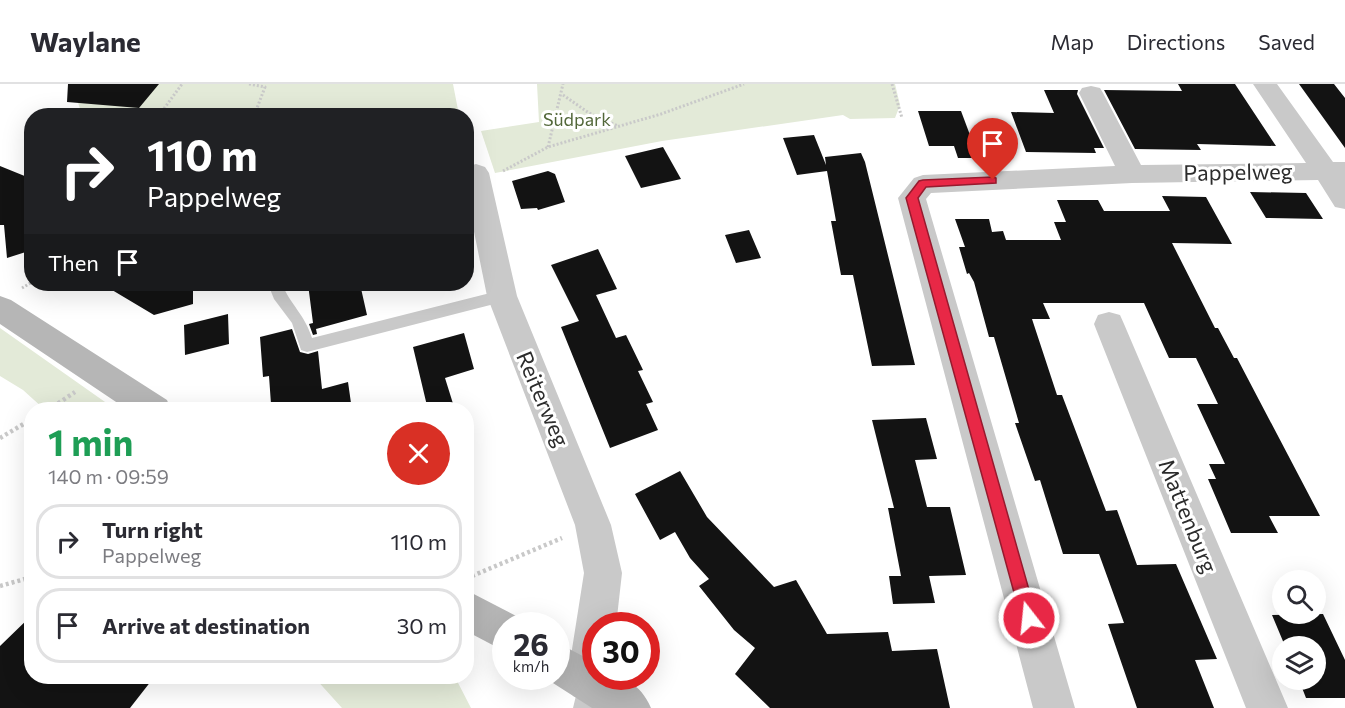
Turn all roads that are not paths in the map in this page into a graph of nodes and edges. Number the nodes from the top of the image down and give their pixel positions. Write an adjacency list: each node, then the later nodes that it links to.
1 (1265, 84): 3 (street)
2 (1091, 93): 5 (street)
3 (1336, 171): 5 (street, Pappelweg); 6 (street)
4 (476, 173): 8 (street, Reiterweg)
5 (1132, 174): 18 (street, Pappelweg)
6 (1345, 200)
7 (278, 291): 8 (lane)
8 (502, 296): 12 (street, Reiterweg)
9 (0, 308): 11 (street)
10 (1109, 324): 19 (street, Mattenburg)
11 (143, 402)
12 (598, 612)
13 (474, 614): 14 (street)
14 (492, 624)
15 (582, 667): 16 (street, Reiterweg)
16 (576, 684): 17 (street)
17 (630, 708)
18 (1054, 708)
19 (1267, 708)

